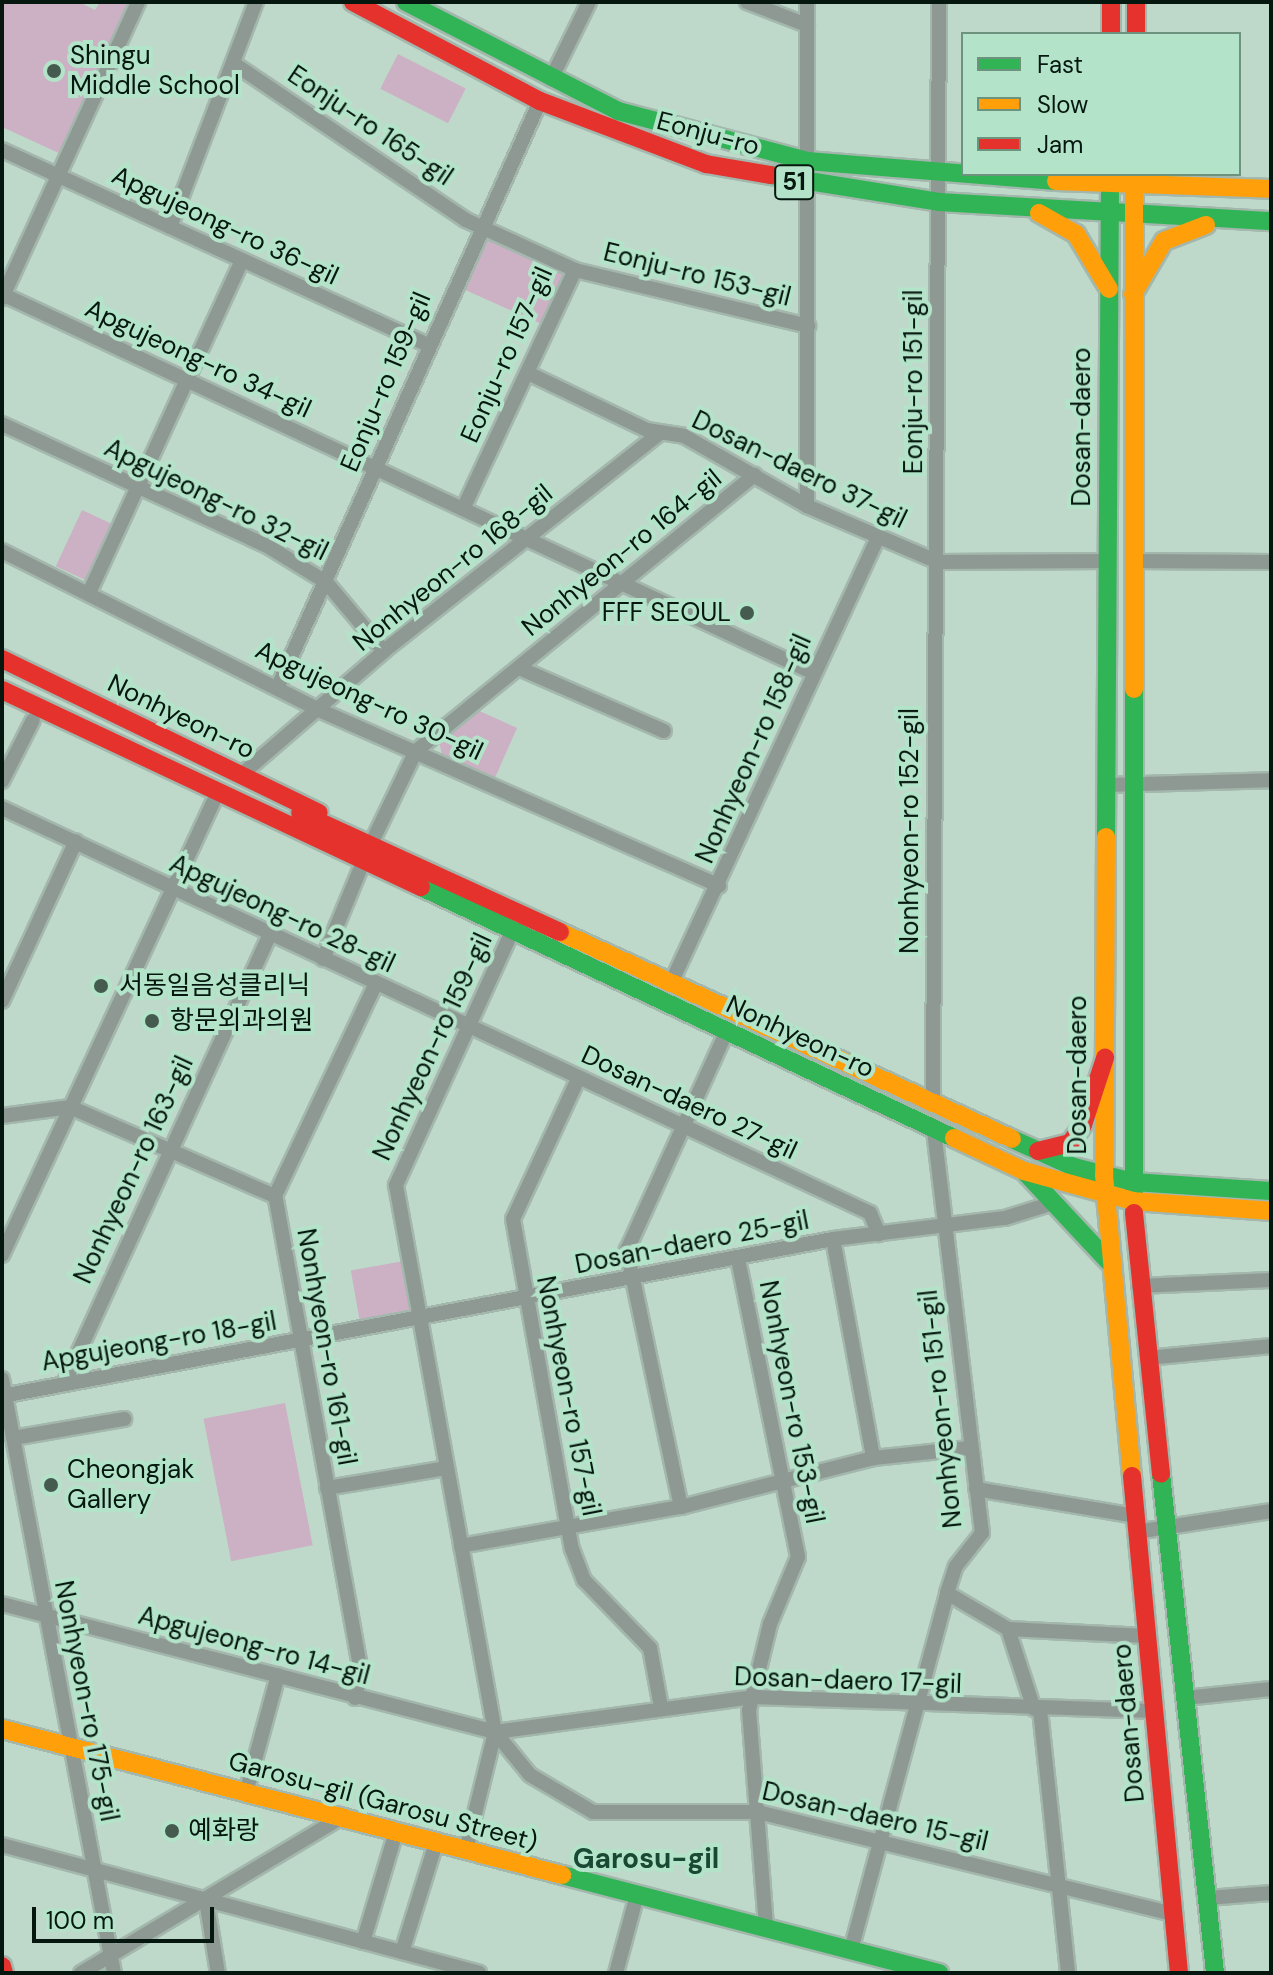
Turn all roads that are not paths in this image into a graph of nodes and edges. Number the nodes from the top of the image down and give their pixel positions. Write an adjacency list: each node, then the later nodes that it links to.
1 (138, 2): 20 (street)
2 (256, 2): 14 (street)
3 (353, 2): 16 (main road, Eonju-ro / 51)
4 (406, 2): 15 (main road, Eonju-ro / 51)
5 (589, 2): 15 (street)
6 (747, 2): 11 (street)
7 (807, 2): 11 (street, Eonju-ro 153-gil)
8 (939, 2): 21 (street, Eonju-ro 151-gil)
9 (1111, 2): 12 (main road)
10 (1136, 2): 13 (main road)
11 (807, 25): 18 (street, Eonju-ro 153-gil)
12 (1111, 32)
13 (1136, 32)
14 (233, 63): 34 (street, Eonju-ro 165-gil); 35 (street)
15 (551, 79): 18 (main road, Eonju-ro / 51)
16 (540, 101): 25 (main road, Eonju-ro / 51); 34 (street, Eonju-ro 159-gil)
17 (2, 150): 20 (street, Apgujeong-ro 36-gil)
18 (807, 161): 21 (main road, Eonju-ro / 51); 25 (street, Eonju-ro 153-gil)
19 (1187, 176): 26 (main road)
20 (58, 177): 35 (street, Apgujeong-ro 36-gil); 40 (street)
21 (939, 177): 22 (main road, Eonju-ro / 51); 28 (street, Eonju-ro 151-gil)
22 (1043, 177): 23 (main road, Eonju-ro / 51)
23 (1110, 177): 24 (main road, Eonju-ro / 51); 30 (main road, Dosan-daero)
24 (1134, 178): 26 (main road, Eonju-ro / 51); 31 (main road, Dosan-daero)
25 (807, 185): 28 (main road, Eonju-ro / 51); 41 (street, Eonju-ro 153-gil)
26 (1221, 188): 27 (main road, Eonju-ro / 51)
27 (1271, 189)
28 (939, 202): 29 (main road, Eonju-ro / 51); 57 (street, Eonju-ro 151-gil)
29 (1027, 208): 30 (main road, Eonju-ro / 51); 38 (main road)
30 (1110, 214): 31 (main road, Eonju-ro / 51); 38 (main road, Dosan-daero)
31 (1133, 216): 32 (main road, Eonju-ro / 51); 39 (main road, Dosan-daero)
32 (1231, 220): 33 (main road, Eonju-ro / 51); 39 (main road)
33 (1271, 221)
34 (482, 225): 37 (street, Eonju-ro 157-gil); 42 (street, Eonju-ro 159-gil)
35 (170, 227): 36 (street, Apgujeong-ro 36-gil)
36 (242, 260): 42 (street, Apgujeong-ro 36-gil); 44 (street)
37 (575, 270): 41 (street, Eonju-ro 153-gil); 43 (street, Eonju-ro 157-gil)
38 (1109, 289): 55 (main road, Dosan-daero)
39 (1133, 294): 56 (main road, Dosan-daero)
40 (3, 296): 44 (street, Apgujeong-ro 34-gil)
41 (808, 326): 50 (street, Eonju-ro 153-gil)
42 (428, 345): 47 (street, Eonju-ro 159-gil)
43 (528, 373): 46 (street, Dosan-daero 37-gil); 51 (street, Eonju-ro 157-gil)
44 (187, 382): 47 (street, Apgujeong-ro 34-gil); 49 (street)
45 (2, 424): 49 (street, Apgujeong-ro 32-gil)
46 (660, 433): 48 (street, Dosan-daero 37-gil); 53 (street, Nonhyeon-ro 168-gil)
47 (375, 467): 51 (street, Apgujeong-ro 34-gil); 59 (street, Eonju-ro 159-gil)
48 (755, 475): 50 (street, Dosan-daero 37-gil); 60 (street, Nonhyeon-ro 164-gil)
49 (138, 486): 59 (street, Apgujeong-ro 32-gil); 61 (street)
50 (807, 506): 52 (street, Dosan-daero 37-gil)
51 (463, 509): 53 (street, Apgujeong-ro 34-gil)
52 (878, 537): 57 (street, Dosan-daero 37-gil); 65 (street, Nonhyeon-ro 158-gil)
53 (524, 542): 60 (street, Apgujeong-ro 34-gil); 62 (street, Nonhyeon-ro 168-gil)
54 (2, 551): 61 (street, Apgujeong-ro 30-gil)
55 (1108, 561): 57 (street, Dosan-daero 37-gil); 78 (main road, Dosan-daero)
56 (1134, 561): 58 (street); 77 (main road, Dosan-daero)
57 (938, 562): 97 (street, Nonhyeon-ro 152-gil)
58 (1271, 562)
59 (326, 582): 62 (street, Apgujeong-ro 32-gil); 67 (street, Eonju-ro 159-gil)
60 (619, 585): 64 (street, Nonhyeon-ro 164-gil); 65 (street, Apgujeong-ro 34-gil)
61 (89, 593): 67 (street, Apgujeong-ro 30-gil)
62 (384, 651): 70 (street, Nonhyeon-ro 168-gil)
63 (2, 659): 74 (main road, Nonhyeon-ro)
64 (519, 668): 72 (street, Nonhyeon-ro 164-gil); 73 (street, Nonhyeon-ro 164-gil)
65 (814, 673): 85 (street, Nonhyeon-ro 158-gil)
66 (2, 674): 81 (main road, Nonhyeon-ro)
67 (279, 684): 70 (street, Apgujeong-ro 30-gil)
68 (2, 690): 81 (main road, Nonhyeon-ro)
69 (2, 706): 71 (main road, Nonhyeon-ro)
70 (319, 710): 73 (street, Apgujeong-ro 30-gil); 74 (street, Nonhyeon-ro 168-gil)
71 (33, 720): 76 (street); 79 (main road, Nonhyeon-ro)
72 (664, 731)
73 (416, 751): 84 (street, Nonhyeon-ro 164-gil); 85 (street, Apgujeong-ro 30-gil)
74 (241, 775): 82 (main road, Nonhyeon-ro)
75 (1271, 780): 77 (street)
76 (2, 781)
77 (1133, 783): 78 (street); 106 (main road, Dosan-daero)
78 (1106, 785): 95 (main road, Dosan-daero)
79 (213, 802): 82 (main road, Nonhyeon-ro); 86 (street)
80 (2, 808): 83 (street, Apgujeong-ro 28-gil)
81 (308, 825): 82 (main road, Nonhyeon-ro)
82 (329, 836): 84 (main road, Nonhyeon-ro)
83 (76, 841): 86 (street, Apgujeong-ro 28-gil); 92 (street)
84 (367, 853): 87 (main road, Nonhyeon-ro); 89 (street); 90 (main road, Nonhyeon-ro)
85 (719, 886): 90 (street, Nonhyeon-ro 158-gil)
86 (173, 889): 88 (street, Apgujeong-ro 28-gil); 98 (street)
87 (513, 930): 93 (street, Nonhyeon-ro 159-gil); 94 (main road, Nonhyeon-ro)
88 (270, 934): 89 (street, Apgujeong-ro 28-gil); 102 (street, Nonhyeon-ro 163-gil)
89 (323, 959): 91 (street, Apgujeong-ro 28-gil)
90 (672, 981): 97 (main road, Nonhyeon-ro)
91 (375, 985): 93 (street, Apgujeong-ro 28-gil); 108 (street, Nonhyeon-ro 161-gil)
92 (2, 1001)
93 (468, 1027): 96 (street, Dosan-daero 27-gil); 123 (street, Nonhyeon-ro 159-gil)
94 (727, 1031): 100 (street); 101 (main road, Nonhyeon-ro)
95 (1105, 1058): 103 (main road); 105 (main road, Dosan-daero)
96 (578, 1079): 100 (street, Dosan-daero 27-gil); 122 (street, Nonhyeon-ro 157-gil)
97 (933, 1100): 103 (main road, Nonhyeon-ro)
98 (70, 1107): 99 (street); 102 (street); 116 (street)
99 (2, 1116)
100 (686, 1128): 114 (street, Dosan-daero 27-gil); 120 (street)
101 (934, 1129): 104 (main road, Nonhyeon-ro); 113 (street, Nonhyeon-ro 151-gil)
102 (169, 1149): 108 (street); 128 (street, Nonhyeon-ro 163-gil)
103 (1038, 1151): 105 (main road, Nonhyeon-ro)
104 (1024, 1171): 109 (main road, Nonhyeon-ro); 111 (main road)
105 (1104, 1175): 106 (main road, Nonhyeon-ro); 109 (main road, Dosan-daero)
106 (1133, 1182): 107 (main road, Nonhyeon-ro); 110 (main road, Dosan-daero)
107 (1271, 1191)
108 (275, 1196): 124 (street, Nonhyeon-ro 161-gil)
109 (1105, 1196): 110 (main road, Nonhyeon-ro); 118 (main road, Dosan-daero)
110 (1133, 1201): 112 (main road, Nonhyeon-ro); 121 (main road, Dosan-daero)
111 (1050, 1204): 113 (street, Dosan-daero 25-gil); 118 (main road)
112 (1271, 1211)
113 (945, 1229): 114 (street, Dosan-daero 25-gil); 132 (street, Nonhyeon-ro 151-gil)
114 (879, 1234): 115 (street, Dosan-daero 25-gil)
115 (833, 1239): 117 (street, Dosan-daero 25-gil); 133 (street, Dosan-daero 25-gil)
116 (2, 1255)
117 (738, 1259): 120 (street, Dosan-daero 25-gil); 135 (street, Nonhyeon-ro 153-gil)
118 (1108, 1261): 140 (main road, Dosan-daero)
119 (1271, 1280): 121 (street)
120 (632, 1281): 122 (street, Dosan-daero 25-gil); 138 (street)
121 (1139, 1286): 126 (main road, Dosan-daero)
122 (525, 1299): 123 (street, Dosan-daero 25-gil); 142 (street, Nonhyeon-ro 157-gil)
123 (418, 1319): 124 (street, Apgujeong-ro 18-gil); 134 (street, Nonhyeon-ro 159-gil)
124 (299, 1341): 128 (street, Apgujeong-ro 18-gil); 136 (street, Nonhyeon-ro 161-gil)
125 (1271, 1346): 126 (street)
126 (1147, 1358): 141 (main road, Dosan-daero)
127 (2, 1379): 129 (street, Nonhyeon-ro 175-gil)
128 (64, 1384): 129 (street, Apgujeong-ro 18-gil)
129 (3, 1396): 131 (street, Nonhyeon-ro 175-gil)
130 (124, 1419): 131 (street)
131 (13, 1438): 146 (street, Nonhyeon-ro 175-gil)
132 (969, 1448): 133 (street); 137 (street, Nonhyeon-ro 151-gil)
133 (873, 1458): 135 (street)
134 (446, 1468): 136 (street); 143 (street, Nonhyeon-ro 159-gil)
135 (788, 1481): 138 (street); 151 (street, Nonhyeon-ro 153-gil)
136 (327, 1488): 152 (street, Nonhyeon-ro 161-gil)
137 (976, 1489): 140 (street); 144 (street, Nonhyeon-ro 151-gil)
138 (681, 1507): 142 (street)
139 (1271, 1511): 141 (street)
140 (1135, 1524): 141 (street); 148 (main road, Dosan-daero)
141 (1164, 1524): 153 (main road, Dosan-daero)
142 (569, 1526): 143 (street); 154 (street, Nonhyeon-ro 157-gil)
143 (461, 1546): 159 (street, Nonhyeon-ro 159-gil)
144 (947, 1593): 147 (street); 155 (street, Nonhyeon-ro 151-gil)
145 (2, 1604): 146 (street, Apgujeong-ro 14-gil)
146 (45, 1616): 149 (street, Apgujeong-ro 14-gil); 160 (street, Nonhyeon-ro 175-gil)
147 (1008, 1629): 148 (street); 156 (street)
148 (1146, 1636): 157 (main road, Dosan-daero)
149 (278, 1675): 152 (street, Apgujeong-ro 14-gil); 161 (street)
150 (1271, 1689): 153 (street)
151 (753, 1697): 154 (street, Dosan-daero 17-gil); 155 (street, Dosan-daero 17-gil); 162 (street, Nonhyeon-ro 153-gil)
152 (355, 1698): 159 (street, Apgujeong-ro 14-gil)
153 (1185, 1698): 173 (main road, Dosan-daero)
154 (661, 1707): 159 (street, Dosan-daero 17-gil)
155 (917, 1708): 156 (street, Dosan-daero 17-gil); 165 (street, Nonhyeon-ro 151-gil)
156 (1037, 1710): 157 (street, Dosan-daero 17-gil); 170 (street)
157 (1154, 1711): 175 (main road, Dosan-daero)
158 (2, 1729): 160 (main road, Garosu-gil (Garosu Street))
159 (495, 1732): 162 (street, Dosan-daero 15-gil); 168 (street, Nonhyeon-ro 159-gil)
160 (68, 1748): 161 (main road, Garosu-gil (Garosu Street)); 169 (street, Nonhyeon-ro 175-gil)
161 (246, 1793): 163 (main road, Garosu-gil (Garosu Street))
162 (758, 1812): 165 (street, Dosan-daero 15-gil); 176 (street, Nonhyeon-ro 153-gil)
163 (340, 1818): 164 (main road, Garosu-gil (Garosu Street)); 174 (street)
164 (396, 1832): 166 (main road, Garosu-gil (Garosu Street)); 177 (street)
165 (879, 1840): 170 (street, Dosan-daero 15-gil); 178 (street, Nonhyeon-ro 151-gil)
166 (436, 1843): 168 (main road, Garosu-gil (Garosu Street)); 179 (street)
167 (2, 1845): 169 (street)
168 (466, 1850): 172 (main road, Garosu-gil (Garosu Street))
169 (93, 1870): 174 (street); 180 (street, Nonhyeon-ro 175-gil)
170 (1058, 1881): 175 (street, Dosan-daero 15-gil); 190 (street)
171 (1271, 1893): 173 (street)
172 (637, 1895): 176 (main road, Garosu-gil (Garosu Street)); 188 (street)
173 (1208, 1898): 192 (main road, Dosan-daero)
174 (206, 1900): 177 (street); 180 (street); 186 (street)
175 (1173, 1914): 191 (main road, Dosan-daero)
176 (766, 1928): 178 (main road, Garosu-gil (Garosu Street))
177 (363, 1942): 179 (street)
178 (851, 1950): 182 (main road, Garosu-gil (Garosu Street))
179 (402, 1952): 187 (street)
180 (111, 1957): 184 (street); 185 (street, Nonhyeon-ro 175-gil)
181 (2, 1966): 183 (main road)
182 (888, 1966): 189 (main road, Garosu-gil (Garosu Street))
183 (4, 1973)
184 (81, 1973)
185 (114, 1973)
186 (218, 1973)
187 (479, 1973)
188 (616, 1973)
189 (939, 1973)
190 (1068, 1973)
191 (1179, 1973)
192 (1215, 1973)

